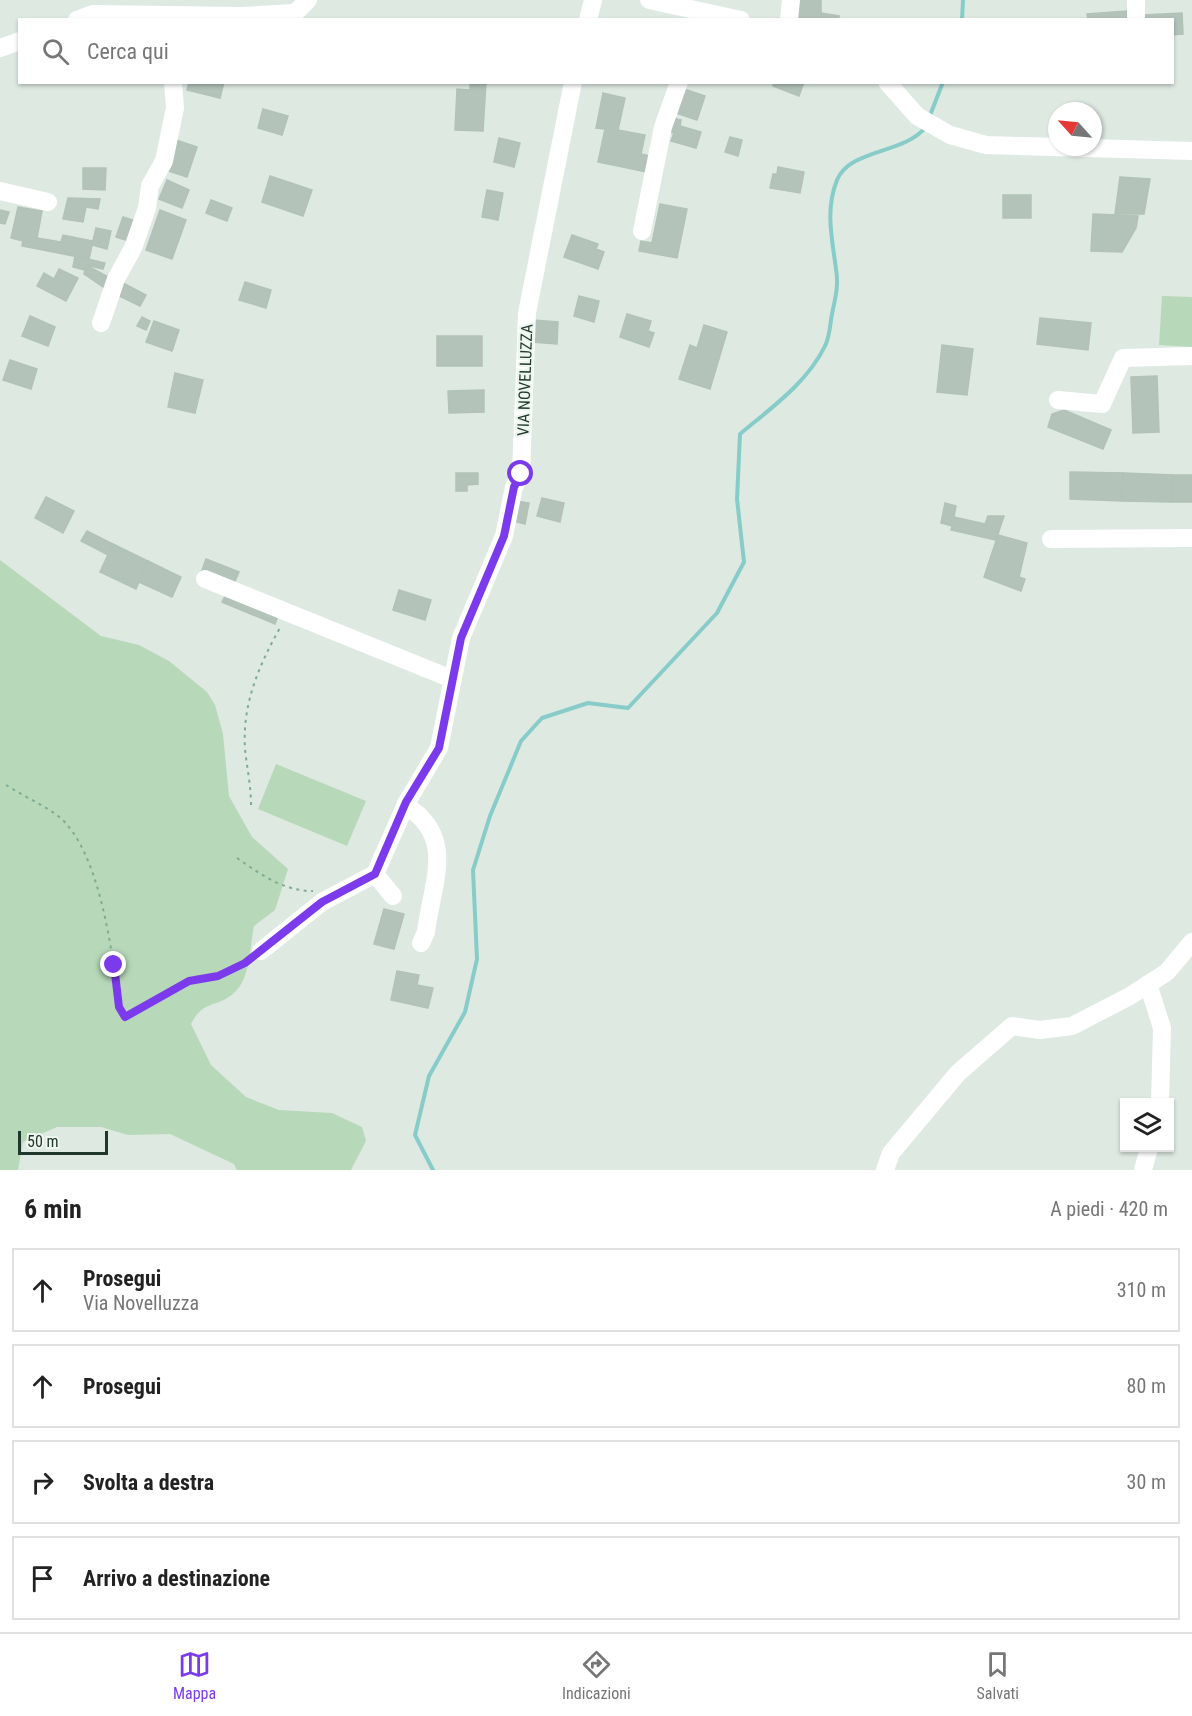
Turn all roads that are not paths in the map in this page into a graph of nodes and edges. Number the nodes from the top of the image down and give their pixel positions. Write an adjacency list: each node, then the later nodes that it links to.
1 (308, 0): 7 (street)
2 (593, 0): 9 (street)
3 (649, 0): 6 (street)
4 (791, 0): 11 (street)
5 (1136, 0): 12 (street)
6 (702, 16): 10 (street)
7 (149, 17): 8 (street)
8 (82, 18)
9 (588, 18)
10 (722, 18)
11 (789, 18)
12 (1136, 18)
13 (18, 42): 14 (street)
14 (0, 48)
15 (172, 84): 23 (street)
16 (573, 84): 29 (street, VIA NOVELLUZZA)
17 (678, 84): 22 (street)
18 (888, 84): 19 (street)
19 (1192, 151)
20 (0, 191): 21 (street)
21 (48, 202)
22 (642, 231)
23 (101, 323)
24 (1192, 356): 25 (street)
25 (1058, 400)
26 (1192, 538): 27 (street)
27 (1051, 539)
28 (205, 579): 29 (street)
29 (452, 679): 30 (street, VIA NOVELLUZZA)
30 (405, 805): 31 (street, VIA NOVELLUZZA); 34 (street)
31 (375, 874): 32 (street); 35 (street)
32 (393, 896)
33 (1192, 942): 36 (street)
34 (420, 943)
35 (261, 951)
36 (1148, 984): 37 (street); 39 (street)
37 (1160, 1098)
38 (1148, 1152): 40 (street)
39 (885, 1170)
40 (1143, 1170)

